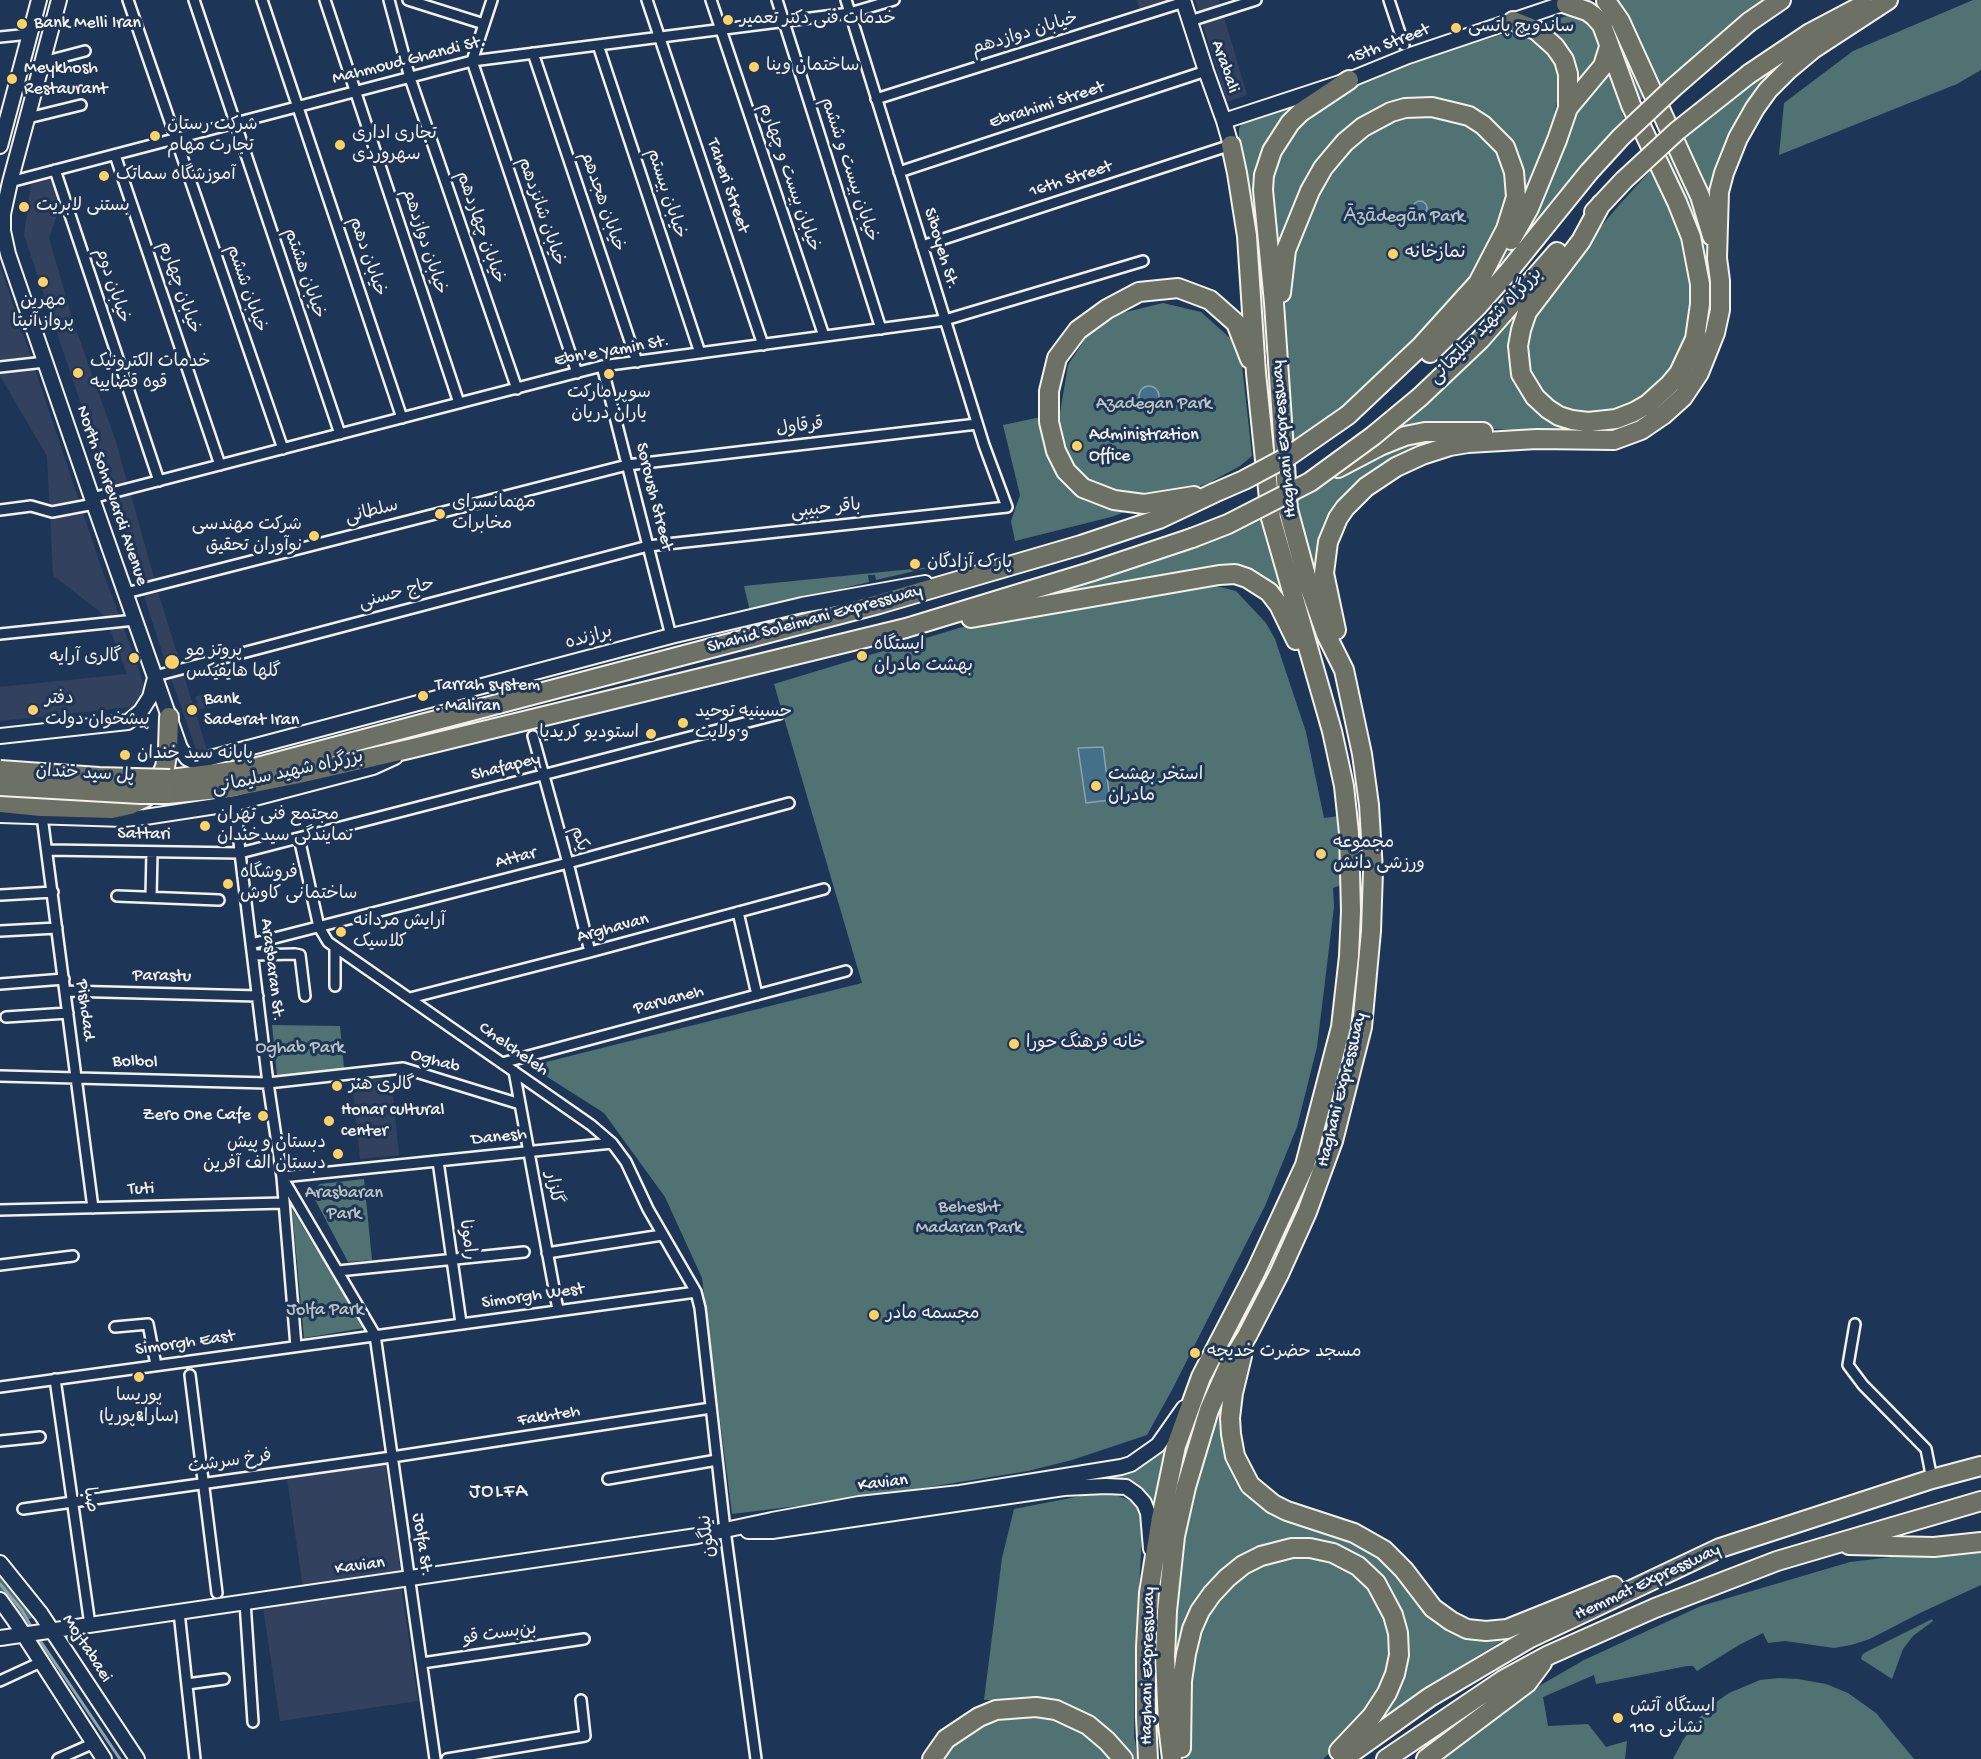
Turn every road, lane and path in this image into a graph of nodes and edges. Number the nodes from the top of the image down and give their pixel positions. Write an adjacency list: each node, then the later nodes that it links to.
1 (39, 0): 30 (main road)
2 (59, 0): 39 (main road, North Sohrevardi Avenue)
3 (128, 0): 51 (street, خیابان ششم)
4 (194, 0): 50 (street, خیابان هشتم)
5 (262, 0): 46 (street, خیابان دهم)
6 (325, 0): 43 (street, خیابان دوازدهم)
7 (389, 0): 41 (street, خیابان چهاردهم)
8 (408, 0): 27 (street)
9 (492, 0): 27 (street)
10 (647, 0): 32 (street, Taheri Street)
11 (711, 0): 29 (street)
12 (777, 0): 26 (street, خیابان بیست و ششم)
13 (846, 0): 23 (street, Siboyeh St.)
14 (894, 0): 23 (street, Mahmoud Ghandi St.)
15 (1256, 0): 24 (street)
16 (1389, 0): 34 (street)
17 (1782, 0): 78 (highway, بزرگراه شهید سلیمانی, bridge)
18 (1872, 0): 58 (highway, بزرگراه شهید سلیمانی, bridge)
19 (1888, 0): 61 (highway)
20 (1183, 1): 24 (main road, Arabali); 44 (street, خیابان دوازدهم)
21 (1606, 1): 28 (highway); 61 (highway)
22 (1570, 2): 25 (main road, 15th Street); 28 (highway)
23 (850, 13): 26 (street, Mahmoud Ghandi St.); 44 (street, Siboyeh St.)
24 (1190, 21): 40 (main road, Arabali)
25 (1513, 21): 42 (main road, 15th Street); 47 (highway)
26 (784, 22): 29 (street, Mahmoud Ghandi St.); 65 (street, خیابان بیست و ششم)
27 (484, 24): 38 (street)
28 (1602, 25): 35 (highway)
29 (720, 30): 32 (street, Mahmoud Ghandi St.); 66 (street, خیابان بیست و چهارم)
30 (30, 34): 31 (street); 53 (main road)
31 (0, 37)
32 (660, 37): 33 (street, Mahmoud Ghandi St.); 68 (street, Taheri Street)
33 (598, 45): 37 (street, Mahmoud Ghandi St.); 69 (street, خیابان بیستم)
34 (1404, 45)
35 (1609, 47): 47 (highway); 58 (highway)
36 (85, 51): 39 (street)
37 (533, 54): 38 (street, Mahmoud Ghandi St.); 71 (street, خیابان هجدهم)
38 (472, 61): 41 (street, Mahmoud Ghandi St.); 74 (street, خیابان شانزدهم)
39 (43, 62): 48 (main road, North Sohrevardi Avenue)
40 (1206, 71): 49 (main road, Arabali); 56 (street, Ebrahimi Street)
41 (410, 78): 43 (street, Mahmoud Ghandi St.); 76 (street, خیابان چهاردهم)
42 (1349, 80): 49 (main road, 15th Street); 67 (highway, Haghani Expressway)
43 (356, 92): 46 (street, Mahmoud Ghandi St.); 77 (street, خیابان دوازدهم)
44 (876, 99): 56 (street, Siboyeh St.)
45 (81, 105): 48 (street)
46 (298, 107): 50 (street, Mahmoud Ghandi St.); 79 (street, خیابان دهم)
47 (1568, 108): 63 (highway)
48 (28, 118): 57 (main road, North Sohrevardi Avenue)
49 (1224, 121): 52 (main road, Arabali)
50 (235, 123): 51 (street, Mahmoud Ghandi St.); 81 (street, خیابان هشتم)
51 (176, 139): 54 (street, Mahmoud Ghandi St.); 83 (street, خیابان ششم)
52 (1231, 145): 59 (street, 16th Street); 75 (highway, Haghani Expressway)
53 (0, 146)
54 (115, 155): 55 (street, Mahmoud Ghandi St.); 84 (street, خیابان چهارم)
55 (55, 170): 57 (street, Mahmoud Ghandi St.); 86 (street, خیابان دوم)
56 (899, 172): 59 (street, Siboyeh St.)
57 (10, 182): 60 (main road, North Sohrevardi Avenue)
58 (1601, 204): 87 (highway, بزرگراه شهید سلیمانی, bridge)
59 (922, 246): 64 (street, Siboyeh St.)
60 (4, 248): 70 (main road, North Sohrevardi Avenue)
61 (1718, 258): 82 (highway)
62 (1143, 261): 64 (street, Ebn'e Yamin St.)
63 (1478, 282): 67 (highway); 78 (highway)
64 (945, 320): 65 (street, Ebn'e Yamin St.); 80 (street, Siboyeh St.)
65 (881, 328): 66 (street, Ebn'e Yamin St.)
66 (824, 336): 68 (street, Ebn'e Yamin St.)
67 (1277, 342): 100 (highway, Haghani Expressway)
68 (764, 345): 69 (street, Ebn'e Yamin St.)
69 (700, 353): 71 (street, Ebn'e Yamin St.)
70 (45, 362): 73 (street); 89 (main road, North Sohrevardi Avenue)
71 (638, 362): 72 (street, Ebn'e Yamin St.)
72 (602, 366): 74 (street, Ebn'e Yamin St.); 85 (street, Soroush Street)
73 (0, 367)
74 (577, 373): 76 (street, Ebn'e Yamin St.)
75 (1256, 373): 88 (highway); 102 (highway, Haghani Expressway)
76 (517, 388): 77 (street, Ebn'e Yamin St.)
77 (459, 403): 79 (street, Ebn'e Yamin St.)
78 (1348, 415): 88 (highway, بزرگراه شهید سلیمانی, bridge)
79 (402, 418): 81 (street, Ebn'e Yamin St.)
80 (977, 424): 85 (street, قرقاول); 90 (street, Siboyeh St.)
81 (340, 434): 83 (street, Ebn'e Yamin St.)
82 (1538, 439): 87 (highway); 100 (highway)
83 (283, 449): 84 (street, Ebn'e Yamin St.)
84 (220, 465): 86 (street, Ebn'e Yamin St.)
85 (627, 465): 93 (street, Soroush Street); 95 (street, سلطانی)
86 (159, 481): 89 (street, Ebn'e Yamin St.)
87 (1310, 482): 92 (highway, بزرگراه شهید سلیمانی, bridge)
88 (1214, 493): 94 (highway)
89 (93, 501): 91 (street, Ebn'e Yamin St.); 95 (main road, North Sohrevardi Avenue)
90 (1007, 507): 93 (street, باقر حبیبی)
91 (0, 510)
92 (1192, 538): 97 (highway, Shahid Soleimani Expressway)
93 (648, 546): 99 (street, Soroush Street); 101 (street, حاج حسنی)
94 (1004, 569): 99 (main road, برازنده); 112 (highway, بزرگراه شهید سلیمانی)
95 (126, 593): 96 (main road, North Sohrevardi Avenue)
96 (135, 620): 98 (street); 101 (main road, North Sohrevardi Avenue)
97 (906, 628): 102 (highway); 107 (highway, Shahid Soleimani Expressway)
98 (0, 633)
99 (671, 636): 108 (main road, برازنده)
100 (1344, 670): 175 (highway, Haghani Expressway)
101 (155, 676): 104 (main road, North Sohrevardi Avenue); 105 (main road)
102 (1320, 694): 179 (highway, Haghani Expressway)
103 (779, 714): 110 (street, Shafapey)
104 (169, 717): 108 (main road, North Sohrevardi Avenue); 113 (highway)
105 (4, 736)
106 (533, 736): 110 (street, یکم)
107 (410, 749): 112 (highway, بزرگراه شهید سلیمانی); 114 (main road)
108 (187, 758)
109 (0, 770): 112 (highway, پل سید خندان, bridge)
110 (544, 776): 118 (street, Shafapey); 122 (street, یکم)
111 (0, 786): 112 (highway, bridge)
112 (168, 786)
113 (0, 803)
114 (236, 803): 117 (main road); 121 (street, Arasbaran St.)
115 (789, 803): 122 (street, Attar)
116 (0, 815): 117 (main road)
117 (42, 816): 119 (street, Pishdad)
118 (299, 838): 121 (street, Shafapey); 130 (street, Chelcheleh)
119 (48, 850): 120 (street, Sattari); 124 (street, Pishdad)
120 (152, 852): 121 (street, Sattari); 127 (street)
121 (240, 853): 133 (street, Arasbaran St.)
122 (568, 863): 130 (street, Attar); 135 (street, یکم)
123 (824, 889): 129 (street, Arghavan)
124 (53, 892): 125 (street); 131 (street, Pishdad)
125 (1, 895)
126 (117, 896): 127 (street)
127 (151, 897): 128 (street)
128 (219, 900)
129 (738, 912): 135 (street, Arghavan); 142 (street)
130 (319, 927): 133 (street, Attar); 134 (street, Chelcheleh)
131 (57, 928): 132 (street); 138 (street, Pishdad)
132 (0, 931)
133 (251, 944): 136 (street, Arasbaran St.)
134 (335, 948): 140 (street); 145 (street, Chelcheleh)
135 (590, 952): 145 (street, Arghavan)
136 (253, 955): 143 (street, Arasbaran St.); 144 (street)
137 (846, 971): 142 (street, Parvaneh)
138 (64, 979): 139 (street); 141 (street, Pishdad)
139 (0, 984)
140 (335, 986)
141 (65, 991): 143 (street, Parastu); 146 (street, Pishdad)
142 (757, 995): 148 (street, Parvaneh)
143 (258, 996): 152 (street, Arasbaran St.)
144 (305, 996)
145 (410, 998): 148 (street, Chelcheleh)
146 (68, 1013): 147 (street); 151 (street, Pishdad)
147 (6, 1017)
148 (502, 1063): 149 (street, Chelcheleh)
149 (513, 1071): 153 (street, گلزار); 154 (street, Chelcheleh)
150 (0, 1076): 151 (street, Bolbol)
151 (76, 1078): 152 (street, Bolbol); 159 (street, Pishdad)
152 (268, 1083): 153 (street, Oghab); 157 (street, Arasbaran St.)
153 (520, 1104): 155 (street, گلزار)
154 (612, 1143): 155 (street, Danesh); 161 (street, Chelcheleh)
155 (528, 1151): 156 (street, Danesh); 163 (street, گلزار)
156 (438, 1161): 157 (street, Danesh); 165 (street, رامونا)
157 (282, 1176): 158 (street, Arasbaran St.); 167 (street, Arasbaran St.)
158 (284, 1203): 159 (street, Tuti); 176 (street, Arasbaran St.)
159 (93, 1208): 160 (street, Tuti)
160 (0, 1210)
161 (662, 1234): 163 (street); 168 (street, Chelcheleh)
162 (524, 1252): 165 (street)
163 (547, 1253): 170 (street, گلزار)
164 (73, 1256): 166 (street)
165 (452, 1259): 167 (street); 171 (street, رامونا)
166 (0, 1265)
167 (338, 1271): 174 (street, Arasbaran St.)
168 (696, 1292): 169 (street, Chelcheleh); 170 (street, Simorgh West)
169 (700, 1308): 182 (street, نیلگون)
170 (558, 1310): 171 (street, Simorgh West)
171 (461, 1323): 174 (street, Simorgh West)
172 (1856, 1324): 189 (street)
173 (115, 1327): 177 (street)
174 (375, 1335): 176 (street, Simorgh East); 185 (street, Jolfa St.)
175 (1247, 1336): 198 (highway); 230 (highway, Haghani Expressway)
176 (296, 1346): 177 (street, Simorgh East)
177 (156, 1365): 180 (street, Simorgh East)
178 (189, 1375): 190 (street)
179 (1201, 1377): 191 (main road); 200 (highway, Haghani Expressway)
180 (56, 1379): 181 (street, Simorgh East); 193 (street, صبا)
181 (0, 1387)
182 (711, 1408): 185 (street, Fakhteh); 186 (street, نیلگون)
183 (40, 1437): 184 (street)
184 (0, 1441)
185 (392, 1457): 190 (street, فرخ سرشت); 201 (street, Jolfa St.)
186 (717, 1460): 188 (street); 195 (street, نیلگون)
187 (1981, 1466): 189 (highway, Hemmat Expressway)
188 (608, 1479)
189 (1932, 1479): 198 (highway, Hemmat Expressway)
190 (203, 1484): 193 (street, فرخ سرشت); 202 (street)
191 (1046, 1485): 195 (main road, Kavian); 200 (main road)
192 (1981, 1501): 197 (highway, Hemmat Expressway)
193 (73, 1502): 194 (street, فرخ سرشت); 206 (street, صبا)
194 (23, 1509)
195 (725, 1530): 201 (main road, Kavian); 226 (street, نیلگون)
196 (1981, 1542): 197 (highway)
197 (1832, 1545): 211 (highway, Hemmat Expressway)
198 (1720, 1548): 233 (highway, Hemmat Expressway)
199 (0, 1563): 207 (main road, Mojtabaei)
200 (1152, 1566): 229 (highway, Haghani Expressway)
201 (410, 1578): 204 (main road, Kavian); 213 (street, Jolfa St.)
202 (217, 1593)
203 (0, 1600): 208 (main road)
204 (245, 1602): 205 (main road, Kavian); 218 (street)
205 (179, 1612): 206 (main road, Kavian); 216 (street)
206 (90, 1625): 207 (main road, Kavian)
207 (52, 1630): 208 (main road, Kavian); 222 (main road, Mojtabaei)
208 (24, 1635): 209 (main road, Kavian); 212 (main road)
209 (0, 1638)
210 (584, 1639): 213 (street, بن‌بست قو)
211 (1549, 1656): 234 (highway, Hemmat Expressway); 235 (highway)
212 (41, 1662): 215 (street); 219 (main road)
213 (422, 1663): 224 (street, Jolfa St.)
214 (224, 1679): 216 (street)
215 (0, 1681)
216 (187, 1684): 223 (street)
217 (581, 1700): 225 (street)
218 (254, 1722)
219 (94, 1743): 220 (street); 221 (main road)
220 (58, 1759)
221 (104, 1759)
222 (137, 1759)
223 (195, 1759)
224 (435, 1759)
225 (447, 1759)
226 (756, 1759)
227 (932, 1759): 228 (highway)
228 (1123, 1759)
229 (1148, 1759)
230 (1172, 1759)
231 (1181, 1759): 232 (highway)
232 (1334, 1759)
233 (1343, 1759)
234 (1386, 1759)
235 (1426, 1759)

